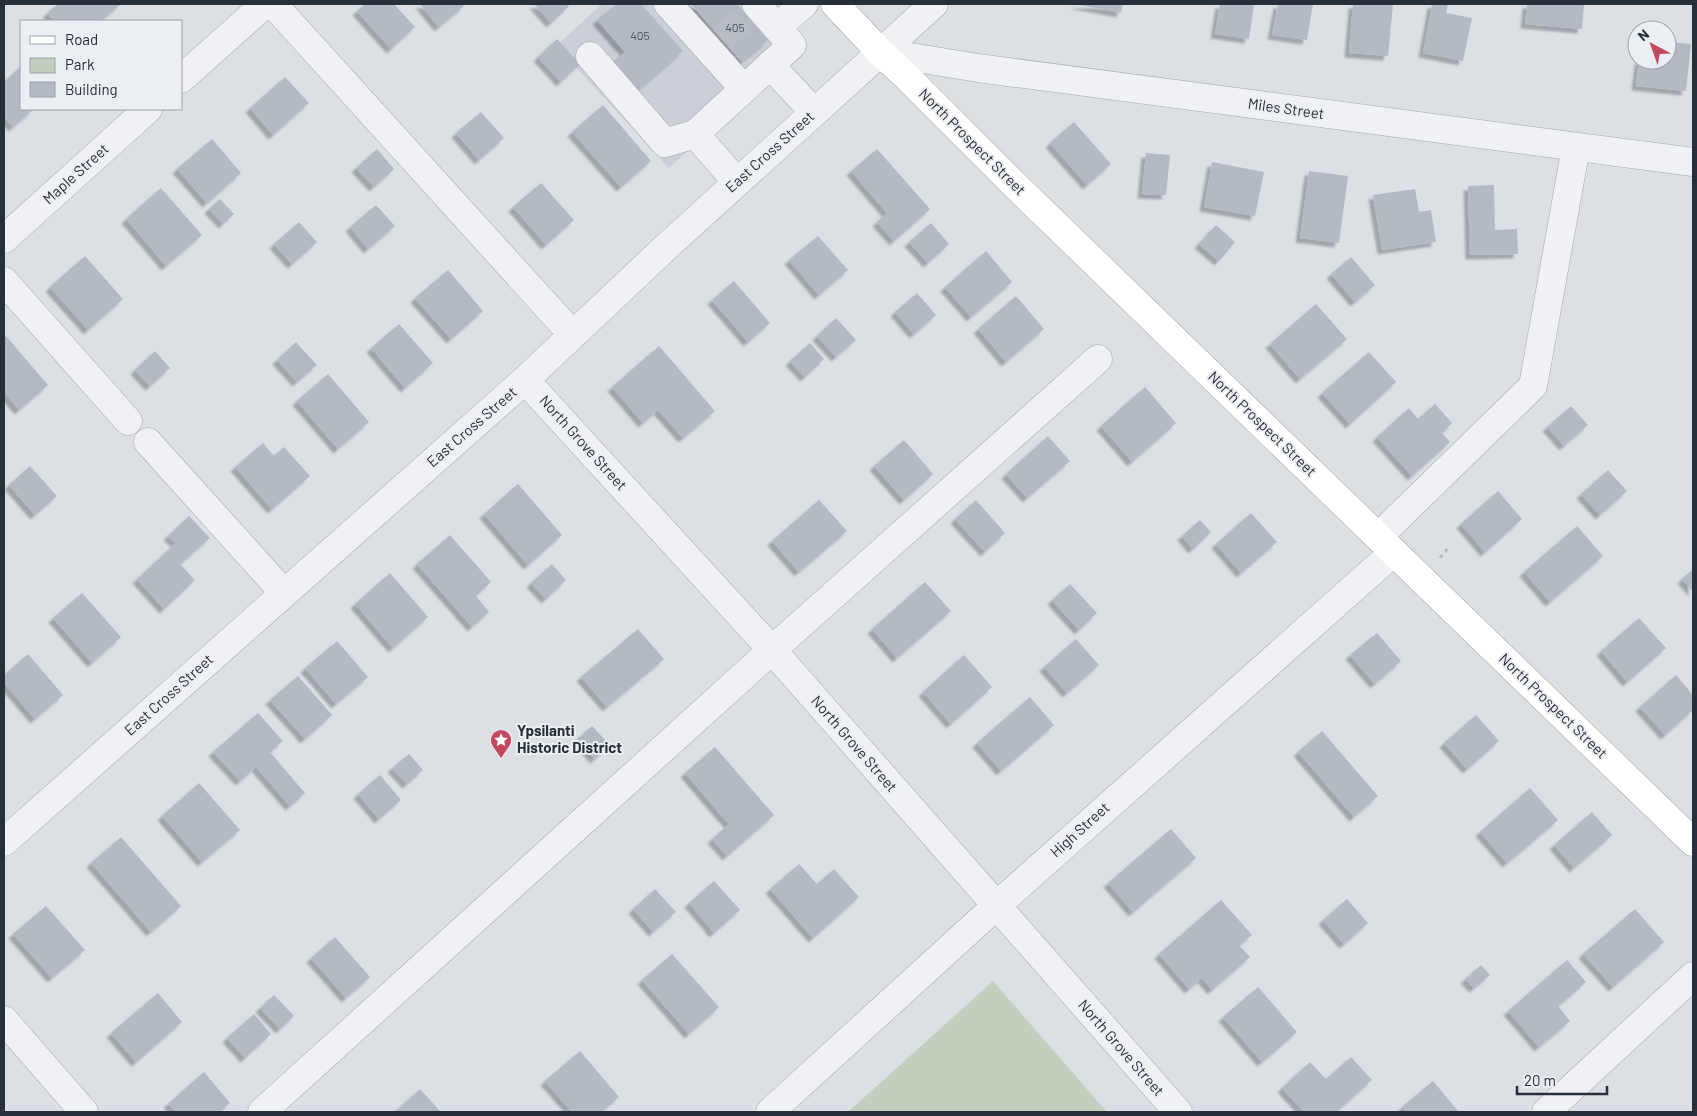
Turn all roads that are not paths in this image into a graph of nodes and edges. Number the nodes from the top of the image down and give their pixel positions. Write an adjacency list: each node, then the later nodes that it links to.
1 (265, 4): 12 (street)
2 (274, 4): 22 (street)
3 (804, 4): 8 (street)
4 (834, 4): 9 (main road, North Prospect Street)
5 (934, 4): 9 (street, East Cross Street)
6 (678, 7): 13 (street)
7 (754, 9): 8 (street)
8 (777, 27): 11 (street)
9 (880, 52): 15 (street, East Cross Street); 17 (street, Miles Street); 27 (main road, North Prospect Street)
10 (590, 56): 16 (street)
11 (770, 65): 13 (street); 15 (street)
12 (182, 78)
13 (744, 89): 16 (street)
14 (147, 110): 20 (street, Maple Street)
15 (814, 112): 19 (street, East Cross Street)
16 (694, 134): 19 (street)
17 (1576, 147): 18 (street, Miles Street); 27 (street, High Street)
18 (1693, 162)
19 (737, 182): 22 (street, East Cross Street)
20 (4, 239)
21 (4, 281): 25 (street)
22 (573, 335): 24 (street, East Cross Street)
23 (1098, 359): 29 (street)
24 (525, 380): 28 (street, East Cross Street); 29 (street, North Grove Street)
25 (128, 421)
26 (148, 442): 28 (street)
27 (1386, 544): 31 (main road, North Prospect Street); 32 (street, High Street)
28 (284, 593): 30 (street, East Cross Street)
29 (772, 650): 32 (street, North Grove Street); 36 (street)
30 (4, 842)
31 (1693, 842)
32 (996, 906): 37 (street, High Street); 38 (street, North Grove Street)
33 (1693, 976): 39 (street)
34 (4, 1020): 35 (street)
35 (84, 1112)
36 (262, 1112)
37 (770, 1112)
38 (1178, 1112)
39 (1546, 1112)

